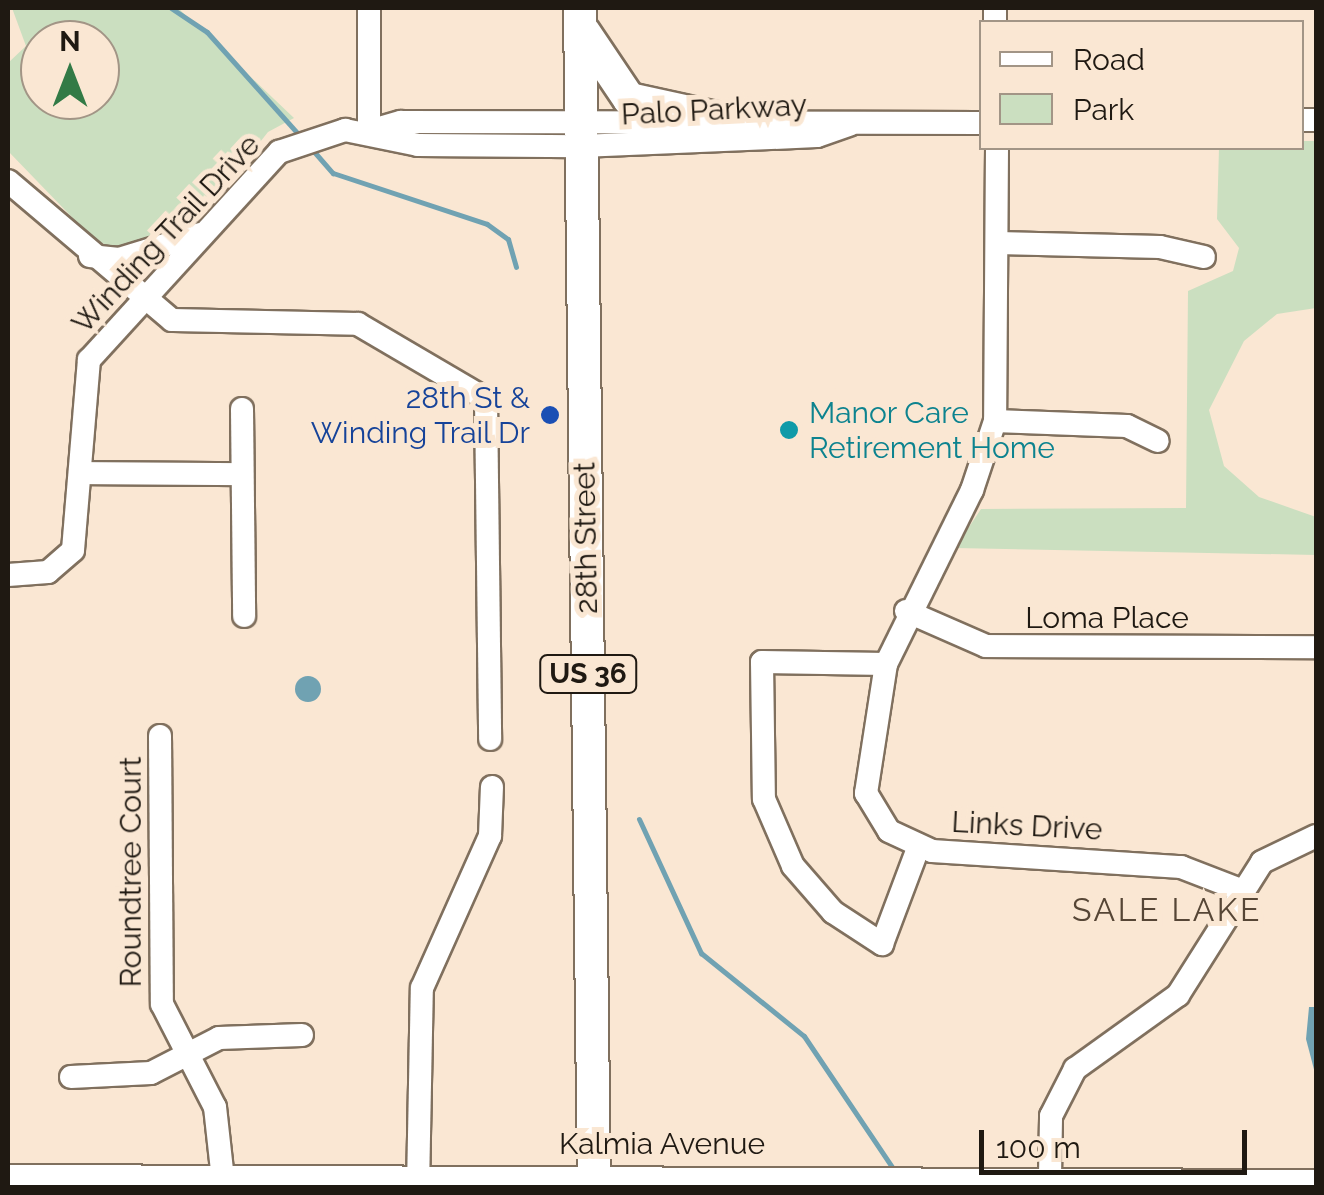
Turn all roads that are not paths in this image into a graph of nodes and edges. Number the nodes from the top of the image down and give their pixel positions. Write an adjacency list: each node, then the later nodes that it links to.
1 (369, 8): 6 (street)
2 (580, 15): 3 (highway); 7 (highway, 28th Street / US 36)
3 (730, 121): 5 (street, Palo Parkway); 7 (street, Palo Parkway)
4 (979, 123): 5 (street, Palo Parkway)
5 (849, 125): 7 (street, Palo Parkway)
6 (369, 132): 7 (street, Winding Trail Drive); 10 (street, Winding Trail Drive)
7 (580, 135): 38 (highway, 28th Street / US 36)
8 (997, 150): 11 (street)
9 (8, 180): 12 (street)
10 (201, 234): 12 (street); 14 (street, Winding Trail Drive)
11 (998, 243): 13 (street); 16 (street)
12 (90, 256): 14 (street)
13 (1204, 257)
14 (142, 298): 18 (street, Winding Trail Drive); 26 (street)
15 (242, 409): 19 (street)
16 (996, 421): 17 (street); 21 (street)
17 (1158, 442)
18 (81, 472): 19 (street); 20 (street, Winding Trail Drive)
19 (242, 474): 22 (street)
20 (8, 575)
21 (906, 611): 23 (street, Loma Place); 24 (street)
22 (244, 616)
23 (1316, 648)
24 (886, 664): 29 (street, Links Drive); 29 (street)
25 (160, 736): 32 (street, Roundtree Court)
26 (490, 739)
27 (492, 787): 37 (street)
28 (1316, 836): 30 (street)
29 (918, 848): 30 (street, Links Drive)
30 (1243, 890): 34 (street)
31 (302, 1035): 32 (street)
32 (182, 1049): 33 (street); 36 (street, Roundtree Court)
33 (70, 1076)
34 (1050, 1176): 38 (street, Kalmia Avenue); 40 (street, Kalmia Avenue)
35 (15, 1180): 36 (street, Kalmia Avenue)
36 (224, 1180): 37 (street, Kalmia Avenue)
37 (418, 1180): 38 (street, Kalmia Avenue)
38 (594, 1181)
39 (1316, 1181): 40 (street, Kalmia Avenue)
40 (1116, 1184)

